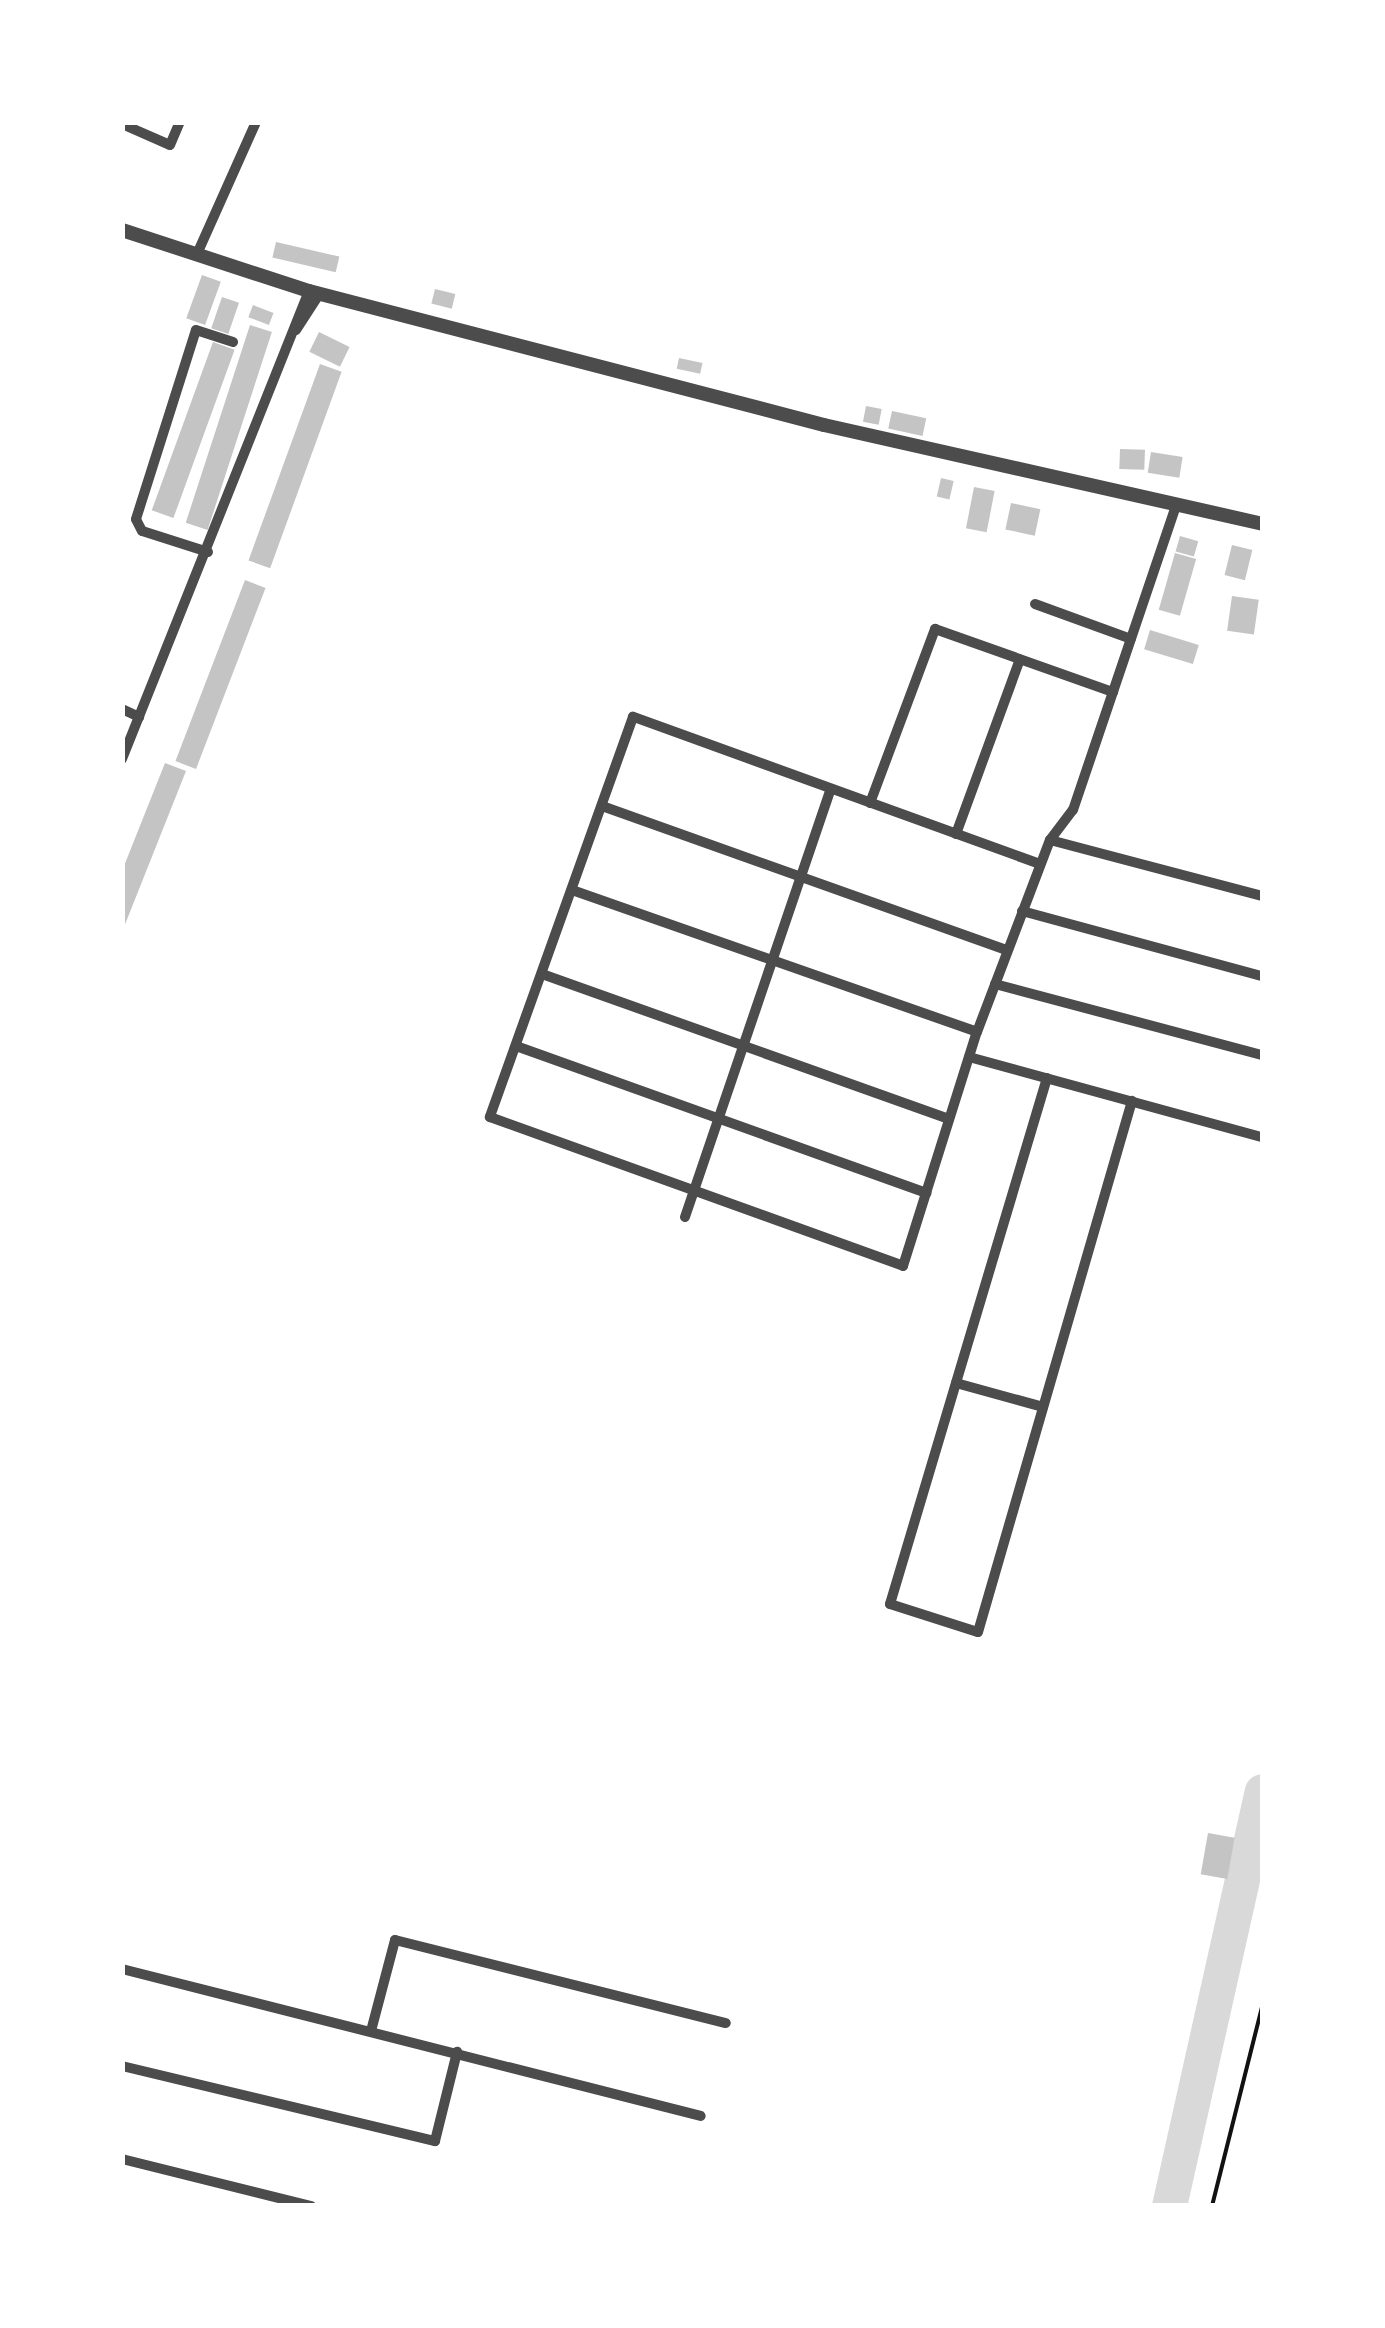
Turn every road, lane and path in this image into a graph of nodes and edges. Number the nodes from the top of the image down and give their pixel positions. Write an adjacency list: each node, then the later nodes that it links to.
1 (180, 122): 3 (street)
2 (256, 122): 5 (street)
3 (122, 124)
4 (122, 230): 5 (street)
5 (197, 254): 6 (street)
6 (314, 292): 8 (street); 10 (street)
7 (234, 342): 10 (street)
8 (1176, 506): 9 (street); 12 (street)
9 (1262, 524)
10 (208, 552): 16 (street)
11 (1035, 604): 12 (street)
12 (1131, 639): 14 (street)
13 (1020, 659): 14 (street); 19 (street); 21 (street)
14 (1113, 692): 22 (street)
15 (122, 709): 16 (street)
16 (140, 717): 17 (street)
17 (122, 759)
18 (831, 788): 19 (street); 20 (street); 24 (street)
19 (870, 803): 21 (street)
20 (602, 806): 24 (street); 25 (street)
21 (956, 834): 23 (street)
22 (1050, 840): 23 (street); 26 (street)
23 (1040, 864): 27 (street)
24 (801, 877): 28 (street); 29 (street)
25 (572, 890): 29 (street); 30 (street)
26 (1262, 896)
27 (1022, 911): 28 (street); 31 (street)
28 (1008, 950): 32 (street)
29 (772, 960): 33 (street); 35 (street)
30 (542, 974): 34 (street); 35 (street)
31 (1262, 976)
32 (995, 984): 33 (street); 36 (street)
33 (977, 1032): 37 (street)
34 (516, 1046): 40 (street); 43 (street)
35 (744, 1046): 40 (street); 41 (street)
36 (1262, 1055)
37 (969, 1056): 38 (street); 41 (street)
38 (1047, 1078): 39 (street); 46 (street)
39 (1132, 1101): 42 (street); 47 (street)
40 (718, 1119): 43 (street); 44 (street)
41 (950, 1119): 44 (street)
42 (1262, 1137)
43 (694, 1190): 44 (street); 45 (street)
44 (926, 1193)
45 (685, 1217)
46 (956, 1383): 47 (street); 47 (street)
47 (1043, 1406)
48 (122, 1969): 51 (street)
49 (1262, 2007): 57 (path)
50 (726, 2023): 51 (street)
51 (371, 2031): 52 (street)
52 (456, 2052): 53 (street); 54 (street)
53 (122, 2066)
54 (701, 2116)
55 (122, 2159): 56 (street)
56 (311, 2206)
57 (1212, 2206)

